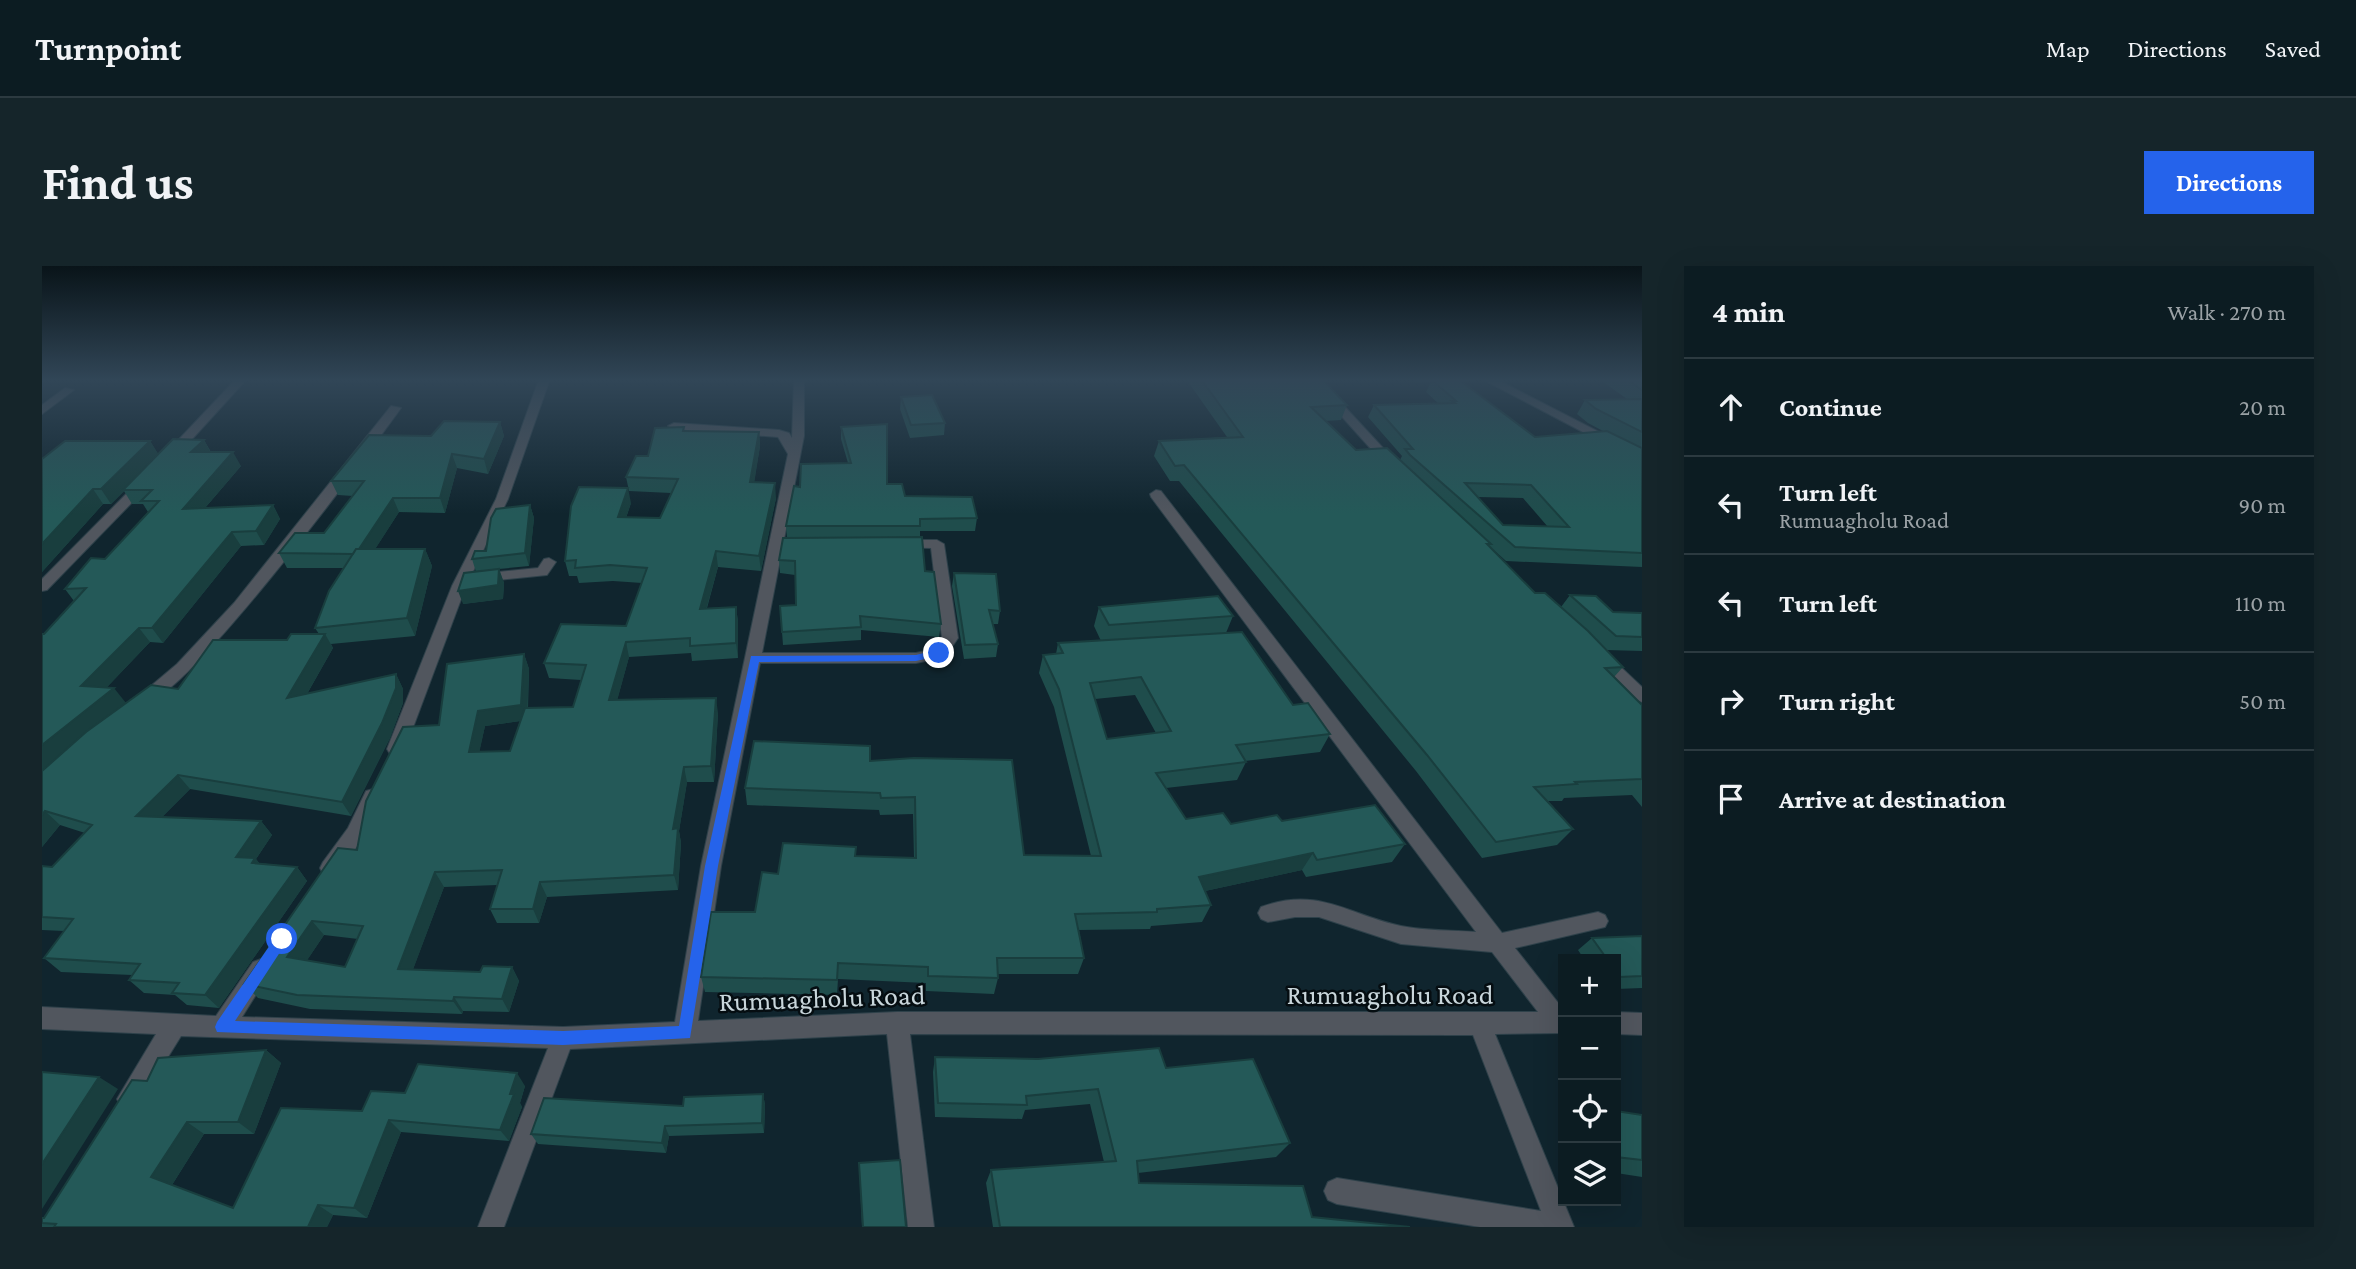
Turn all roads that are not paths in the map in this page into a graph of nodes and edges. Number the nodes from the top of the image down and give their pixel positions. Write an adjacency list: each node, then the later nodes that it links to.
1 (200, 424): 15 (street)
2 (383, 424): 19 (street)
3 (528, 424): 14 (street)
4 (798, 424): 8 (street)
5 (1354, 424): 10 (street)
6 (1574, 424): 9 (street)
7 (674, 426): 8 (street)
8 (794, 453): 17 (street)
9 (1642, 459)
10 (1398, 472)
11 (1156, 494): 25 (street)
12 (883, 545): 17 (street)
13 (549, 562): 14 (street)
14 (462, 580): 20 (street)
15 (42, 587)
16 (1590, 648): 18 (street)
17 (754, 659): 36 (street)
18 (1642, 696)
19 (133, 709)
20 (389, 763)
21 (378, 786): 22 (street)
22 (318, 886)
23 (1268, 913): 25 (street)
24 (1598, 921): 25 (street)
25 (1497, 943): 27 (street)
26 (274, 950): 35 (street)
27 (1558, 1017)
28 (42, 1018): 34 (street, Rumuagholu Road)
29 (1558, 1022): 32 (street, Rumuagholu Road)
30 (897, 1023): 32 (street, Rumuagholu Road); 36 (street, Rumuagholu Road); 41 (street)
31 (1621, 1023): 33 (street)
32 (1480, 1024): 42 (street)
33 (1642, 1024)
34 (175, 1025): 35 (street, Rumuagholu Road); 38 (street)
35 (222, 1027): 37 (street, Rumuagholu Road)
36 (685, 1033): 37 (street, Rumuagholu Road)
37 (563, 1038): 40 (street)
38 (116, 1120)
39 (1337, 1191): 42 (street)
40 (491, 1227)
41 (921, 1227)
42 (1561, 1227)

